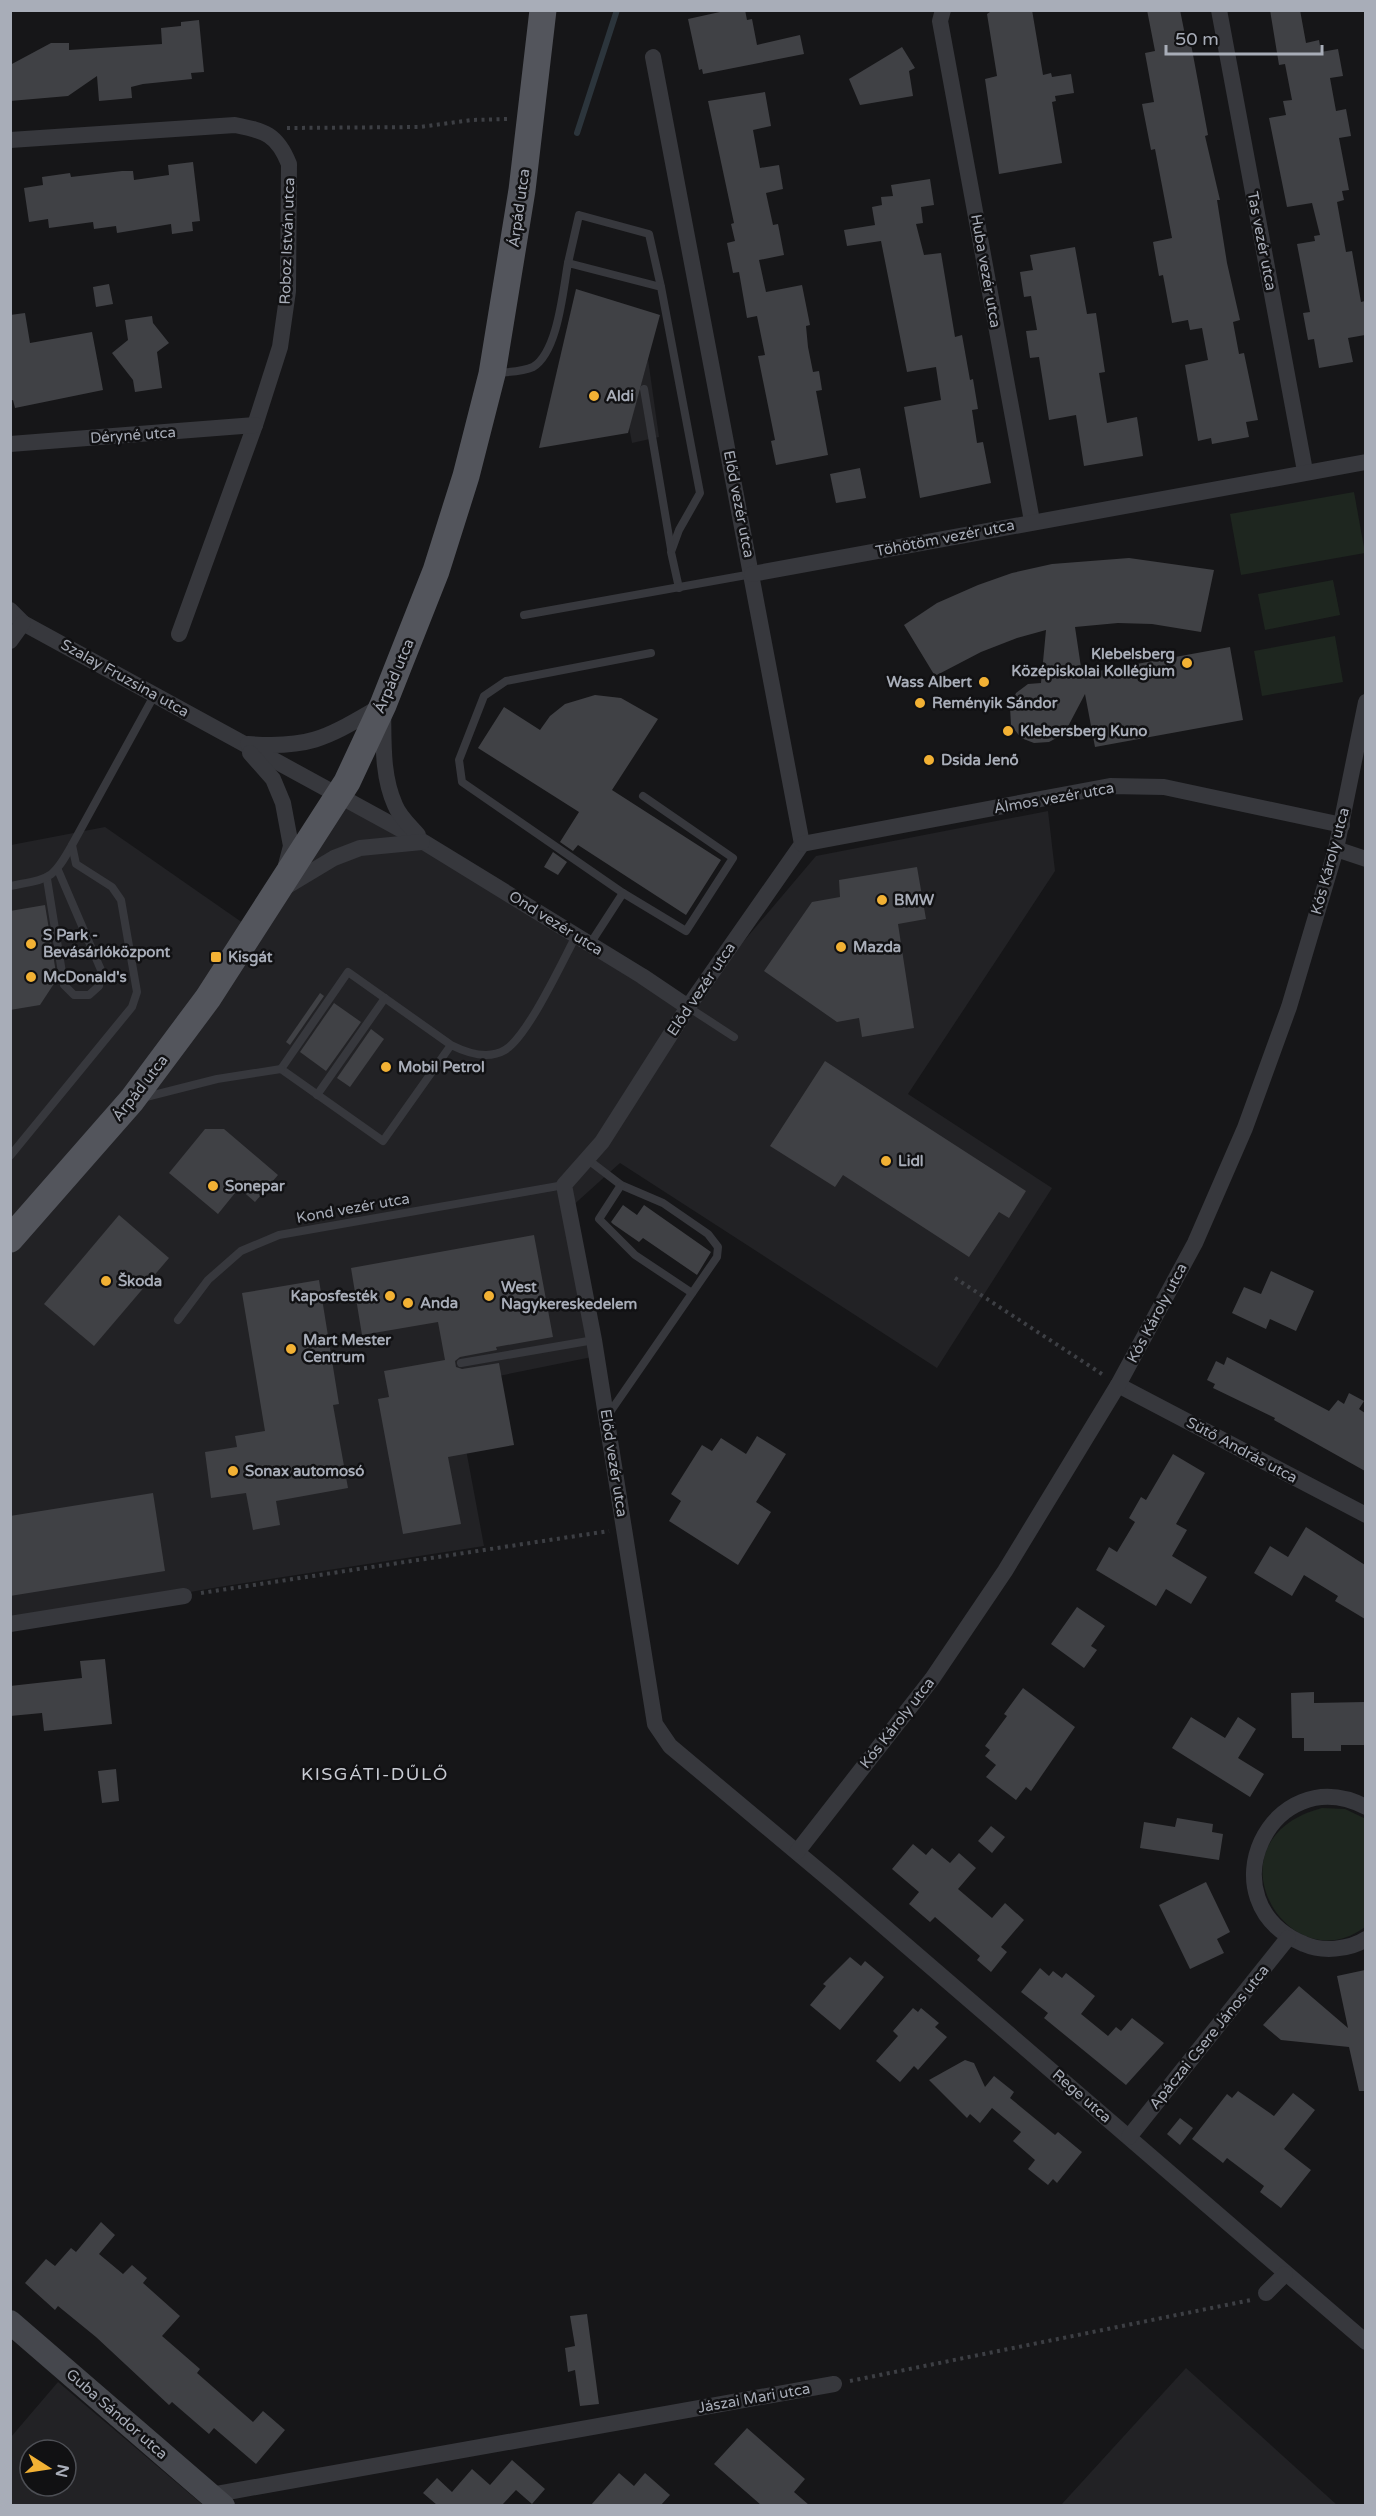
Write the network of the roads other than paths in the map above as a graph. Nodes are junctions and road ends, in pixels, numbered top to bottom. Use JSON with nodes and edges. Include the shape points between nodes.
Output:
{"nodes":[{"id":1,"x":543,"y":10,"type":"edge"},
{"id":2,"x":1219,"y":10,"type":"edge"},
{"id":3,"x":942,"y":16,"type":"edge"},
{"id":4,"x":653,"y":57,"type":"dead end"},
{"id":5,"x":10,"y":140,"type":"edge"},
{"id":6,"x":568,"y":263,"type":"junction"},
{"id":7,"x":661,"y":287,"type":"junction"},
{"id":8,"x":492,"y":374,"type":"junction"},
{"id":9,"x":644,"y":389,"type":"dead end"},
{"id":10,"x":255,"y":425,"type":"junction"},
{"id":11,"x":10,"y":444,"type":"edge"},
{"id":12,"x":1365,"y":462,"type":"edge"},
{"id":13,"x":1305,"y":471,"type":"junction"},
{"id":14,"x":1032,"y":521,"type":"junction"},
{"id":15,"x":671,"y":552,"type":"junction"},
{"id":16,"x":752,"y":574,"type":"junction"},
{"id":17,"x":679,"y":588,"type":"junction"},
{"id":18,"x":10,"y":610,"type":"edge"},
{"id":19,"x":524,"y":615,"type":"dead end"},
{"id":20,"x":23,"y":623,"type":"junction"},
{"id":21,"x":179,"y":634,"type":"dead end"},
{"id":22,"x":10,"y":641,"type":"edge"},
{"id":23,"x":651,"y":653,"type":"dead end"},
{"id":24,"x":156,"y":693,"type":"junction"},
{"id":25,"x":1365,"y":702,"type":"edge"},
{"id":26,"x":383,"y":705,"type":"junction"},
{"id":27,"x":242,"y":744,"type":"junction"},
{"id":28,"x":337,"y":796,"type":"junction"},
{"id":29,"x":643,"y":796,"type":"dead end"},
{"id":30,"x":1342,"y":825,"type":"junction"},
{"id":31,"x":422,"y":842,"type":"junction"},
{"id":32,"x":72,"y":844,"type":"junction"},
{"id":33,"x":802,"y":844,"type":"junction"},
{"id":34,"x":1336,"y":849,"type":"junction"},
{"id":35,"x":1365,"y":859,"type":"edge"},
{"id":36,"x":58,"y":870,"type":"junction"},
{"id":37,"x":47,"y":879,"type":"junction"},
{"id":38,"x":10,"y":886,"type":"edge"},
{"id":39,"x":280,"y":890,"type":"junction"},
{"id":40,"x":623,"y":893,"type":"junction"},
{"id":41,"x":583,"y":940,"type":"junction"},
{"id":42,"x":385,"y":998,"type":"junction"},
{"id":43,"x":688,"y":1007,"type":"junction"},
{"id":44,"x":734,"y":1037,"type":"dead end"},
{"id":45,"x":451,"y":1045,"type":"junction"},
{"id":46,"x":281,"y":1069,"type":"junction"},
{"id":47,"x":317,"y":1095,"type":"junction"},
{"id":48,"x":132,"y":1100,"type":"junction"},
{"id":49,"x":10,"y":1156,"type":"edge"},
{"id":50,"x":586,"y":1159,"type":"junction"},
{"id":51,"x":564,"y":1185,"type":"junction"},
{"id":52,"x":621,"y":1185,"type":"junction"},
{"id":53,"x":10,"y":1239,"type":"edge"},
{"id":54,"x":692,"y":1293,"type":"junction"},
{"id":55,"x":178,"y":1320,"type":"dead end"},
{"id":56,"x":594,"y":1340,"type":"junction"},
{"id":57,"x":461,"y":1363,"type":"dead end"},
{"id":58,"x":1118,"y":1385,"type":"junction"},
{"id":59,"x":607,"y":1417,"type":"junction"},
{"id":60,"x":1365,"y":1515,"type":"edge"},
{"id":61,"x":184,"y":1596,"type":"road end"},
{"id":62,"x":10,"y":1624,"type":"edge"},
{"id":63,"x":1365,"y":1807,"type":"edge"},
{"id":64,"x":797,"y":1852,"type":"junction"},
{"id":65,"x":1288,"y":1938,"type":"junction"},
{"id":66,"x":1365,"y":1939,"type":"edge"},
{"id":67,"x":1129,"y":2137,"type":"junction"},
{"id":68,"x":1286,"y":2274,"type":"junction"},
{"id":69,"x":1266,"y":2293,"type":"road end"},
{"id":70,"x":10,"y":2322,"type":"edge"},
{"id":71,"x":1365,"y":2342,"type":"edge"},
{"id":72,"x":834,"y":2384,"type":"road end"},
{"id":73,"x":217,"y":2500,"type":"edge"}],
"edges":[{"from":1,"to":8,"type":"main road","name":"Árpád utca","via":[[522,190]]},
{"from":2,"to":13,"type":"street","name":"Tas vezér utca"},
{"from":3,"to":14,"type":"street","name":"Huba vezér utca"},
{"from":4,"to":16,"type":"street","name":"Előd vezér utca"},
{"from":5,"to":10,"type":"street","name":"Roboz István utca","via":[[235,125],[262,130],[281,145],[289,164],[288,291],[280,346]]},
{"from":6,"to":7,"type":"lane"},
{"from":6,"to":7,"type":"lane","via":[[579,216],[649,234]]},
{"from":6,"to":8,"type":"lane","via":[[552,341],[545,356],[533,367]]},
{"from":7,"to":15,"type":"lane","via":[[700,493]]},
{"from":8,"to":26,"type":"main road","name":"Árpád utca","via":[[436,571]]},
{"from":9,"to":15,"type":"lane"},
{"from":10,"to":11,"type":"street","name":"Déryné utca"},
{"from":10,"to":21,"type":"street","name":"Roboz István utca"},
{"from":12,"to":13,"type":"street","name":"Töhötöm vezér utca"},
{"from":13,"to":14,"type":"street","name":"Töhötöm vezér utca"},
{"from":14,"to":16,"type":"street","name":"Töhötöm vezér utca"},
{"from":15,"to":17,"type":"lane"},
{"from":16,"to":17,"type":"lane","name":"Töhötöm vezér utca"},
{"from":16,"to":33,"type":"street","name":"Előd vezér utca"},
{"from":17,"to":19,"type":"lane","name":"Töhötöm vezér utca"},
{"from":18,"to":20,"type":"street","name":"Szalay Fruzsina utca"},
{"from":20,"to":22,"type":"street"},
{"from":20,"to":24,"type":"street","name":"Szalay Fruzsina utca"},
{"from":23,"to":40,"type":"lane","via":[[506,681],[484,696],[459,760],[462,782]]},
{"from":24,"to":27,"type":"street","name":"Szalay Fruzsina utca"},
{"from":24,"to":32,"type":"lane"},
{"from":25,"to":30,"type":"street","name":"Kós Károly utca"},
{"from":26,"to":27,"type":"street","name":"Szalay Fruzsina utca","via":[[314,742],[281,747]]},
{"from":26,"to":28,"type":"main road","name":"Árpád utca"},
{"from":26,"to":31,"type":"street","name":"Ond vezér utca","via":[[384,759],[395,807]]},
{"from":27,"to":28,"type":"street","name":"Szalay Fruzsina utca"},
{"from":27,"to":39,"type":"street","name":"Szalay Fruzsina utca","via":[[273,779],[283,803],[291,846]]},
{"from":28,"to":31,"type":"street","name":"Ond vezér utca"},
{"from":28,"to":39,"type":"main road","name":"Árpád utca"},
{"from":29,"to":40,"type":"lane","via":[[733,858],[686,931]]},
{"from":30,"to":33,"type":"street","name":"Álmos vezér utca","via":[[1164,787],[1110,786]]},
{"from":30,"to":34,"type":"street","name":"Kós Károly utca"},
{"from":31,"to":39,"type":"street","via":[[360,848],[334,858]]},
{"from":31,"to":41,"type":"street","name":"Ond vezér utca"},
{"from":32,"to":36,"type":"lane"},
{"from":32,"to":49,"type":"lane","via":[[76,864],[112,887],[121,900],[137,992],[132,1007]]},
{"from":33,"to":43,"type":"street","name":"Előd vezér utca"},
{"from":34,"to":35,"type":"street"},
{"from":34,"to":58,"type":"street","name":"Kós Károly utca","via":[[1289,1007],[1245,1128],[1195,1243]]},
{"from":36,"to":37,"type":"lane"},
{"from":36,"to":37,"type":"lane","via":[[101,970],[99,986],[88,995],[74,995],[64,985]]},
{"from":37,"to":38,"type":"lane"},
{"from":39,"to":48,"type":"main road","name":"Árpád utca","via":[[208,998]]},
{"from":40,"to":41,"type":"lane"},
{"from":41,"to":43,"type":"street","name":"Ond vezér utca"},
{"from":41,"to":45,"type":"lane","via":[[505,1050],[489,1055],[467,1053]]},
{"from":42,"to":45,"type":"lane"},
{"from":42,"to":46,"type":"lane","via":[[348,972]]},
{"from":42,"to":47,"type":"lane"},
{"from":43,"to":44,"type":"lane"},
{"from":43,"to":50,"type":"street","name":"Előd vezér utca","via":[[602,1142]]},
{"from":45,"to":47,"type":"lane","via":[[383,1141]]},
{"from":46,"to":47,"type":"lane"},
{"from":46,"to":48,"type":"lane","via":[[217,1079]]},
{"from":48,"to":53,"type":"main road","name":"Árpád utca"},
{"from":50,"to":51,"type":"street","name":"Előd vezér utca"},
{"from":50,"to":52,"type":"lane"},
{"from":51,"to":55,"type":"lane","name":"Kond vezér utca","via":[[279,1235],[241,1251],[208,1280]]},
{"from":51,"to":56,"type":"street","name":"Előd vezér utca"},
{"from":52,"to":54,"type":"lane","via":[[599,1219],[635,1255]]},
{"from":52,"to":54,"type":"lane","via":[[663,1203],[708,1234],[718,1247],[717,1257]]},
{"from":54,"to":59,"type":"lane"},
{"from":56,"to":57,"type":"lane"},
{"from":56,"to":59,"type":"street","name":"Előd vezér utca"},
{"from":58,"to":60,"type":"street","name":"Sütő András utca"},
{"from":58,"to":64,"type":"street","name":"Kós Károly utca","via":[[1005,1571],[932,1679]]},
{"from":59,"to":64,"type":"street","name":"Előd vezér utca","via":[[655,1724],[670,1746]]},
{"from":61,"to":62,"type":"street"},
{"from":63,"to":65,"type":"street","via":[[1351,1799],[1324,1796],[1297,1803],[1275,1819],[1259,1841],[1253,1868],[1256,1895],[1268,1919]]},
{"from":64,"to":67,"type":"street","name":"Rege utca"},
{"from":65,"to":66,"type":"street","via":[[1312,1948],[1338,1949]]},
{"from":65,"to":67,"type":"street","name":"Apáczai Csere János utca"},
{"from":67,"to":68,"type":"street","name":"Rege utca"},
{"from":68,"to":69,"type":"street"},
{"from":68,"to":71,"type":"street","name":"Rege utca"},
{"from":70,"to":73,"type":"main road","name":"Guba Sándor utca"},
{"from":72,"to":73,"type":"street","name":"Jászai Mari utca"}]}
